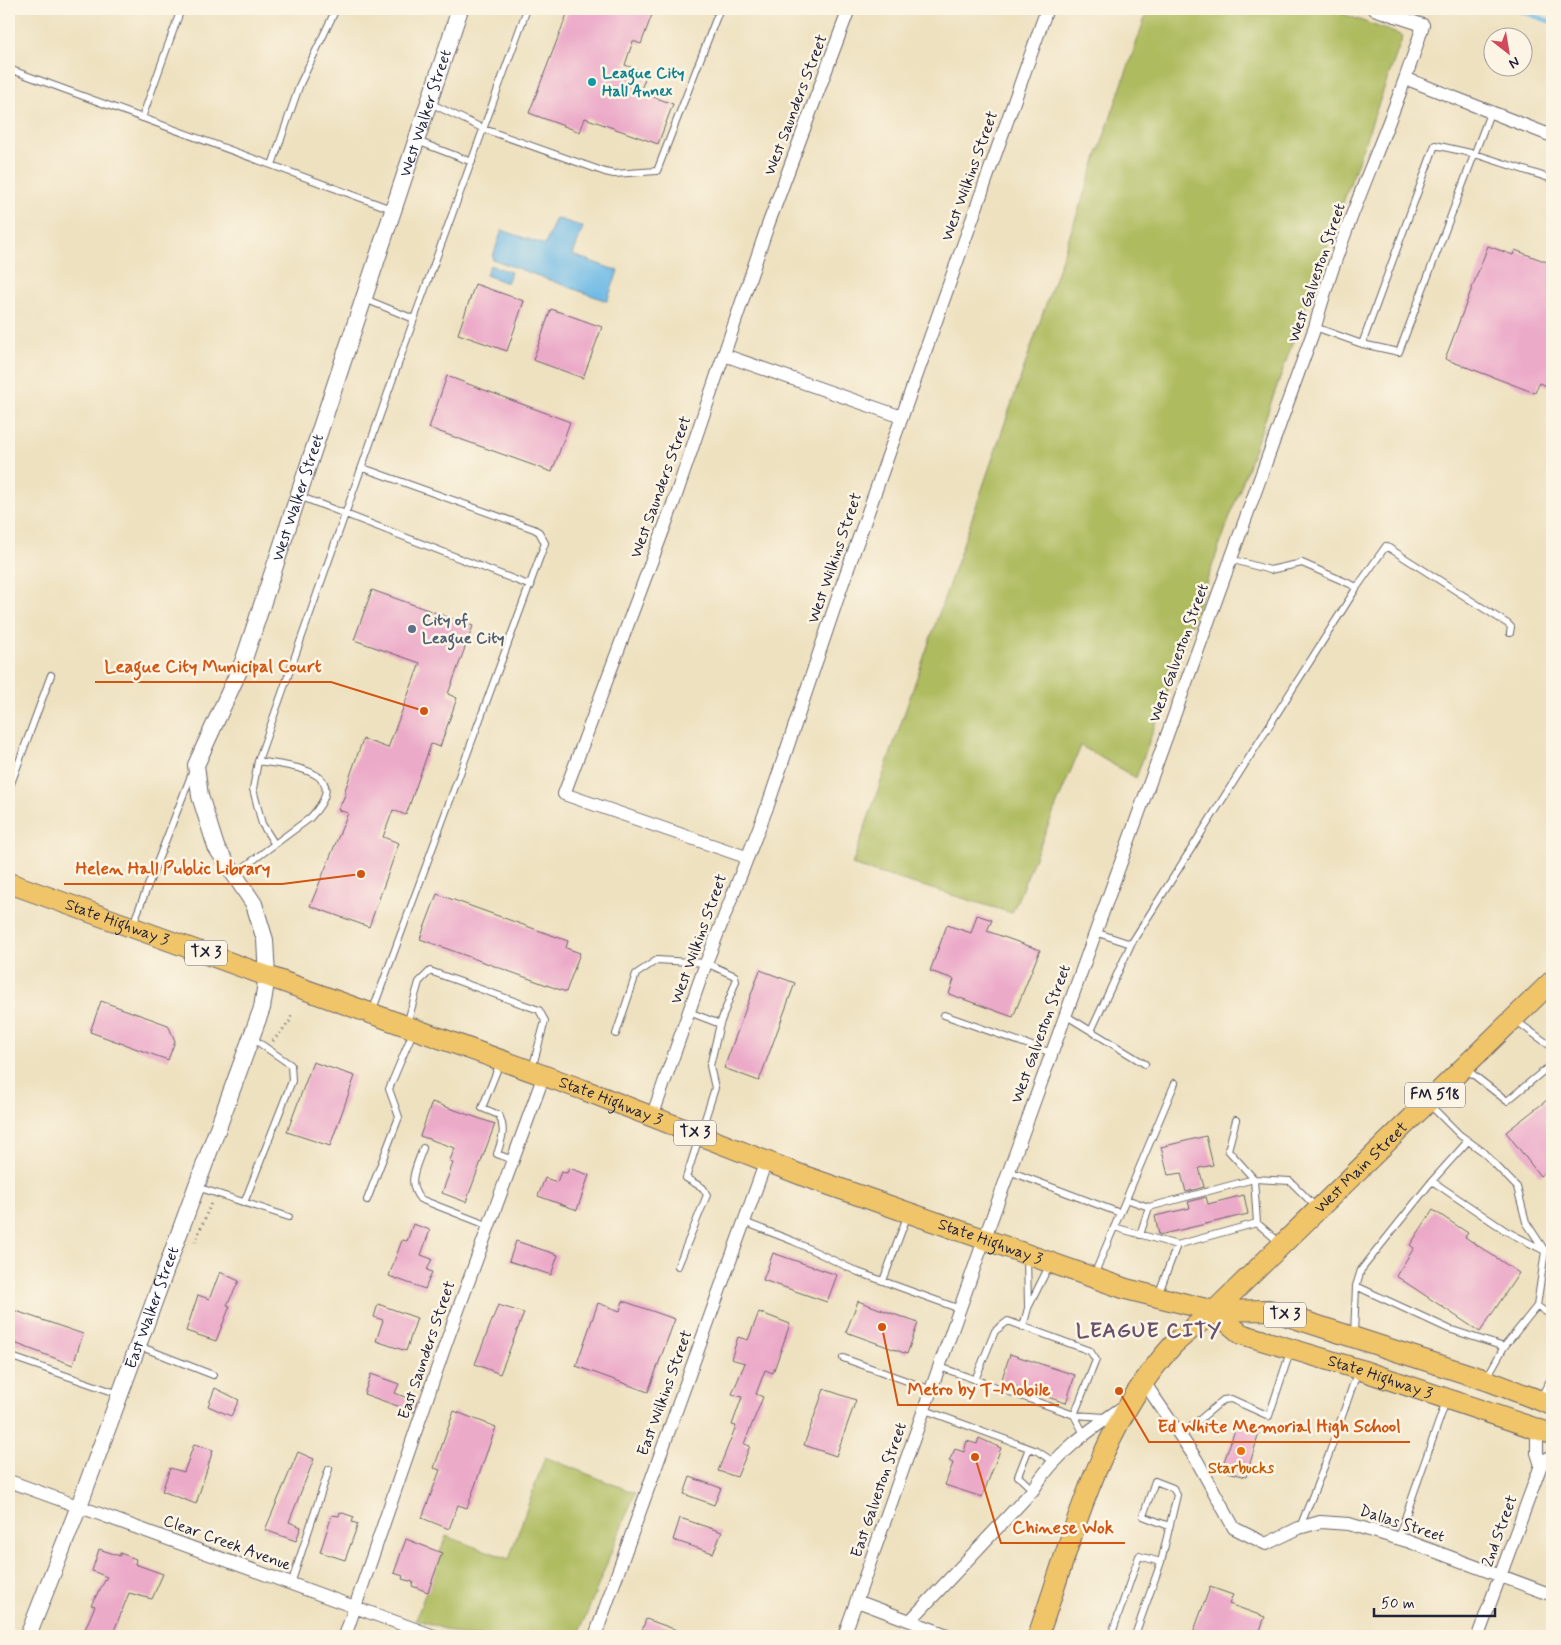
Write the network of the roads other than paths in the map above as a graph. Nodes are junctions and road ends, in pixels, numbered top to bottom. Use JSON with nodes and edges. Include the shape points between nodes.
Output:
{"nodes":[{"id":1,"x":12,"y":9,"type":"edge"},
{"id":2,"x":181,"y":9,"type":"edge"},
{"id":3,"x":336,"y":9,"type":"edge"},
{"id":4,"x":460,"y":9,"type":"edge"},
{"id":5,"x":528,"y":9,"type":"edge"},
{"id":6,"x":711,"y":9,"type":"edge"},
{"id":7,"x":849,"y":9,"type":"edge"},
{"id":8,"x":1046,"y":9,"type":"edge"},
{"id":9,"x":1374,"y":9,"type":"edge"},
{"id":10,"x":719,"y":10,"type":"edge"},
{"id":11,"x":9,"y":17,"type":"edge"},
{"id":12,"x":9,"y":69,"type":"edge"},
{"id":13,"x":1407,"y":79,"type":"junction"},
{"id":14,"x":430,"y":103,"type":"junction"},
{"id":15,"x":1490,"y":113,"type":"junction"},
{"id":16,"x":142,"y":118,"type":"junction"},
{"id":17,"x":484,"y":129,"type":"junction"},
{"id":18,"x":1552,"y":136,"type":"edge"},
{"id":19,"x":417,"y":141,"type":"junction"},
{"id":20,"x":1475,"y":154,"type":"junction"},
{"id":21,"x":472,"y":162,"type":"junction"},
{"id":22,"x":272,"y":165,"type":"junction"},
{"id":23,"x":1552,"y":179,"type":"edge"},
{"id":24,"x":395,"y":210,"type":"junction"},
{"id":25,"x":365,"y":299,"type":"junction"},
{"id":26,"x":414,"y":319,"type":"junction"},
{"id":27,"x":1315,"y":327,"type":"junction"},
{"id":28,"x":1362,"y":344,"type":"junction"},
{"id":29,"x":724,"y":355,"type":"junction"},
{"id":30,"x":902,"y":417,"type":"junction"},
{"id":31,"x":362,"y":468,"type":"junction"},
{"id":32,"x":298,"y":496,"type":"junction"},
{"id":33,"x":346,"y":515,"type":"junction"},
{"id":34,"x":1230,"y":559,"type":"junction"},
{"id":35,"x":531,"y":586,"type":"junction"},
{"id":36,"x":1357,"y":588,"type":"junction"},
{"id":37,"x":1510,"y":633,"type":"dead end"},
{"id":38,"x":51,"y":675,"type":"dead end"},
{"id":39,"x":258,"y":761,"type":"junction"},
{"id":40,"x":196,"y":765,"type":"junction"},
{"id":41,"x":9,"y":789,"type":"edge"},
{"id":42,"x":274,"y":843,"type":"junction"},
{"id":43,"x":746,"y":858,"type":"junction"},
{"id":44,"x":236,"y":873,"type":"junction"},
{"id":45,"x":9,"y":883,"type":"edge"},
{"id":46,"x":132,"y":927,"type":"junction"},
{"id":47,"x":1095,"y":932,"type":"junction"},
{"id":48,"x":1131,"y":944,"type":"junction"},
{"id":49,"x":706,"y":963,"type":"junction"},
{"id":50,"x":267,"y":976,"type":"junction"},
{"id":51,"x":1552,"y":981,"type":"edge"},
{"id":52,"x":689,"y":1012,"type":"junction"},
{"id":53,"x":371,"y":1013,"type":"junction"},
{"id":54,"x":944,"y":1015,"type":"dead end"},
{"id":55,"x":1065,"y":1015,"type":"junction"},
{"id":56,"x":1514,"y":1018,"type":"junction"},
{"id":57,"x":720,"y":1024,"type":"junction"},
{"id":58,"x":410,"y":1027,"type":"junction"},
{"id":59,"x":1091,"y":1031,"type":"junction"},
{"id":60,"x":616,"y":1034,"type":"dead end"},
{"id":61,"x":251,"y":1037,"type":"junction"},
{"id":62,"x":1552,"y":1048,"type":"edge"},
{"id":63,"x":1052,"y":1053,"type":"junction"},
{"id":64,"x":501,"y":1060,"type":"junction"},
{"id":65,"x":1145,"y":1064,"type":"dead end"},
{"id":66,"x":1552,"y":1064,"type":"edge"},
{"id":67,"x":1464,"y":1067,"type":"junction"},
{"id":68,"x":538,"y":1073,"type":"junction"},
{"id":69,"x":1175,"y":1083,"type":"dead end"},
{"id":70,"x":1428,"y":1103,"type":"junction"},
{"id":71,"x":652,"y":1116,"type":"junction"},
{"id":72,"x":1236,"y":1120,"type":"dead end"},
{"id":73,"x":699,"y":1135,"type":"junction"},
{"id":74,"x":1468,"y":1141,"type":"junction"},
{"id":75,"x":423,"y":1148,"type":"dead end"},
{"id":76,"x":513,"y":1160,"type":"junction"},
{"id":77,"x":766,"y":1161,"type":"junction"},
{"id":78,"x":1009,"y":1172,"type":"junction"},
{"id":79,"x":1254,"y":1179,"type":"junction"},
{"id":80,"x":1432,"y":1181,"type":"junction"},
{"id":81,"x":195,"y":1186,"type":"junction"},
{"id":82,"x":1126,"y":1199,"type":"junction"},
{"id":83,"x":367,"y":1200,"type":"dead end"},
{"id":84,"x":244,"y":1202,"type":"junction"},
{"id":85,"x":1149,"y":1207,"type":"junction"},
{"id":86,"x":1318,"y":1210,"type":"junction"},
{"id":87,"x":908,"y":1213,"type":"junction"},
{"id":88,"x":1120,"y":1213,"type":"junction"},
{"id":89,"x":289,"y":1217,"type":"dead end"},
{"id":90,"x":744,"y":1222,"type":"junction"},
{"id":91,"x":1256,"y":1223,"type":"junction"},
{"id":92,"x":489,"y":1226,"type":"junction"},
{"id":93,"x":1114,"y":1228,"type":"junction"},
{"id":94,"x":1140,"y":1235,"type":"junction"},
{"id":95,"x":984,"y":1240,"type":"junction"},
{"id":96,"x":1177,"y":1245,"type":"junction"},
{"id":97,"x":1282,"y":1245,"type":"junction"},
{"id":98,"x":1545,"y":1252,"type":"junction"},
{"id":99,"x":1027,"y":1254,"type":"junction"},
{"id":100,"x":1050,"y":1262,"type":"junction"},
{"id":101,"x":678,"y":1266,"type":"dead end"},
{"id":102,"x":1094,"y":1277,"type":"junction"},
{"id":103,"x":883,"y":1281,"type":"junction"},
{"id":104,"x":1356,"y":1286,"type":"junction"},
{"id":105,"x":1158,"y":1297,"type":"junction"},
{"id":106,"x":1536,"y":1306,"type":"junction"},
{"id":107,"x":1028,"y":1308,"type":"junction"},
{"id":108,"x":960,"y":1309,"type":"junction"},
{"id":109,"x":1214,"y":1311,"type":"junction"},
{"id":110,"x":1552,"y":1316,"type":"edge"},
{"id":111,"x":1023,"y":1327,"type":"junction"},
{"id":112,"x":1354,"y":1337,"type":"junction"},
{"id":113,"x":137,"y":1346,"type":"junction"},
{"id":114,"x":1504,"y":1346,"type":"junction"},
{"id":115,"x":1291,"y":1349,"type":"junction"},
{"id":116,"x":9,"y":1356,"type":"edge"},
{"id":117,"x":844,"y":1358,"type":"dead end"},
{"id":118,"x":940,"y":1367,"type":"junction"},
{"id":119,"x":1358,"y":1369,"type":"junction"},
{"id":120,"x":213,"y":1375,"type":"dead end"},
{"id":121,"x":975,"y":1380,"type":"junction"},
{"id":122,"x":1486,"y":1380,"type":"junction"},
{"id":123,"x":1144,"y":1382,"type":"junction"},
{"id":124,"x":1552,"y":1383,"type":"edge"},
{"id":125,"x":932,"y":1390,"type":"junction"},
{"id":126,"x":120,"y":1394,"type":"junction"},
{"id":127,"x":1447,"y":1398,"type":"junction"},
{"id":128,"x":1130,"y":1402,"type":"junction"},
{"id":129,"x":1547,"y":1403,"type":"edge"},
{"id":130,"x":925,"y":1410,"type":"junction"},
{"id":131,"x":1074,"y":1415,"type":"junction"},
{"id":132,"x":1108,"y":1417,"type":"junction"},
{"id":133,"x":1545,"y":1431,"type":"edge"},
{"id":134,"x":1084,"y":1434,"type":"junction"},
{"id":135,"x":1180,"y":1436,"type":"junction"},
{"id":136,"x":1029,"y":1448,"type":"junction"},
{"id":137,"x":1552,"y":1456,"type":"edge"},
{"id":138,"x":1541,"y":1465,"type":"junction"},
{"id":139,"x":1049,"y":1466,"type":"junction"},
{"id":140,"x":329,"y":1469,"type":"dead end"},
{"id":141,"x":9,"y":1481,"type":"edge"},
{"id":142,"x":1033,"y":1490,"type":"junction"},
{"id":143,"x":79,"y":1506,"type":"junction"},
{"id":144,"x":1169,"y":1526,"type":"junction"},
{"id":145,"x":1299,"y":1528,"type":"junction"},
{"id":146,"x":1398,"y":1538,"type":"junction"},
{"id":147,"x":1161,"y":1562,"type":"junction"},
{"id":148,"x":1500,"y":1576,"type":"junction"},
{"id":149,"x":291,"y":1584,"type":"junction"},
{"id":150,"x":1552,"y":1595,"type":"edge"},
{"id":151,"x":857,"y":1602,"type":"junction"},
{"id":152,"x":355,"y":1607,"type":"junction"},
{"id":153,"x":910,"y":1621,"type":"junction"},
{"id":154,"x":1135,"y":1635,"type":"edge"},
{"id":155,"x":28,"y":1636,"type":"edge"},
{"id":156,"x":345,"y":1636,"type":"edge"},
{"id":157,"x":434,"y":1636,"type":"edge"},
{"id":158,"x":595,"y":1636,"type":"edge"},
{"id":159,"x":844,"y":1636,"type":"edge"},
{"id":160,"x":950,"y":1636,"type":"edge"},
{"id":161,"x":1039,"y":1636,"type":"edge"},
{"id":162,"x":1111,"y":1636,"type":"edge"},
{"id":163,"x":1478,"y":1636,"type":"edge"}],
"edges":[{"from":1,"to":11,"type":"lane"},
{"from":2,"to":16,"type":"lane"},
{"from":3,"to":22,"type":"lane","via":[[300,84]]},
{"from":4,"to":14,"type":"street","name":"West Walker Street"},
{"from":5,"to":17,"type":"lane"},
{"from":6,"to":10,"type":"lane"},
{"from":7,"to":29,"type":"street","name":"West Saunders Street","via":[[768,225]]},
{"from":8,"to":30,"type":"street","name":"West Wilkins Street"},
{"from":9,"to":13,"type":"street","name":"West Galveston Street","via":[[1424,25]]},
{"from":10,"to":17,"type":"lane","via":[[657,171],[605,172]]},
{"from":12,"to":16,"type":"lane"},
{"from":13,"to":15,"type":"street"},
{"from":13,"to":27,"type":"street","name":"West Galveston Street","via":[[1327,283]]},
{"from":14,"to":17,"type":"lane"},
{"from":14,"to":19,"type":"street","name":"West Walker Street"},
{"from":15,"to":18,"type":"street"},
{"from":15,"to":20,"type":"lane"},
{"from":16,"to":22,"type":"lane"},
{"from":17,"to":21,"type":"lane"},
{"from":19,"to":21,"type":"lane"},
{"from":19,"to":24,"type":"street","name":"West Walker Street"},
{"from":20,"to":23,"type":"lane"},
{"from":20,"to":28,"type":"lane","via":[[1399,352]]},
{"from":20,"to":28,"type":"lane","via":[[1435,145]]},
{"from":21,"to":26,"type":"lane"},
{"from":22,"to":24,"type":"lane"},
{"from":24,"to":25,"type":"street","name":"West Walker Street"},
{"from":25,"to":26,"type":"lane"},
{"from":25,"to":32,"type":"street","name":"West Walker Street"},
{"from":26,"to":31,"type":"lane"},
{"from":27,"to":28,"type":"lane"},
{"from":27,"to":34,"type":"street","name":"West Galveston Street"},
{"from":29,"to":30,"type":"street"},
{"from":29,"to":43,"type":"street","name":"West Saunders Street","via":[[674,504],[564,794]]},
{"from":30,"to":43,"type":"street","name":"West Wilkins Street","via":[[768,804]]},
{"from":31,"to":33,"type":"lane"},
{"from":31,"to":35,"type":"lane","via":[[540,532],[545,548]]},
{"from":32,"to":33,"type":"lane"},
{"from":32,"to":40,"type":"street","name":"West Walker Street","via":[[243,662]]},
{"from":33,"to":35,"type":"lane"},
{"from":33,"to":39,"type":"lane"},
{"from":34,"to":36,"type":"lane","via":[[1270,570],[1302,563]]},
{"from":34,"to":47,"type":"street","name":"West Galveston Street"},
{"from":35,"to":53,"type":"lane"},
{"from":36,"to":37,"type":"lane","via":[[1386,546],[1508,624]]},
{"from":36,"to":48,"type":"lane"},
{"from":38,"to":41,"type":"lane"},
{"from":39,"to":42,"type":"lane","via":[[252,789],[262,824]]},
{"from":39,"to":42,"type":"lane","via":[[309,770],[325,783],[320,808]]},
{"from":40,"to":44,"type":"street","via":[[208,827],[216,847]]},
{"from":40,"to":46,"type":"lane"},
{"from":42,"to":44,"type":"lane"},
{"from":43,"to":49,"type":"street","name":"West Wilkins Street"},
{"from":44,"to":50,"type":"street","via":[[254,904],[265,940]]},
{"from":45,"to":46,"type":"main road","name":"State Highway 3","number":"TX 3"},
{"from":46,"to":50,"type":"main road","name":"State Highway 3","number":"TX 3"},
{"from":47,"to":48,"type":"lane"},
{"from":47,"to":55,"type":"street","name":"West Galveston Street"},
{"from":48,"to":59,"type":"lane"},
{"from":49,"to":52,"type":"street","name":"West Wilkins Street"},
{"from":49,"to":57,"type":"lane","via":[[735,976]]},
{"from":49,"to":60,"type":"lane","via":[[657,960],[636,974]]},
{"from":50,"to":53,"type":"main road","name":"State Highway 3","number":"TX 3"},
{"from":50,"to":61,"type":"street","name":"East Walker Street","via":[[262,1008]]},
{"from":51,"to":56,"type":"main road","name":"West Main Street","number":"FM 518"},
{"from":52,"to":57,"type":"lane"},
{"from":52,"to":71,"type":"street","name":"West Wilkins Street"},
{"from":53,"to":58,"type":"main road","name":"State Highway 3","number":"TX 3"},
{"from":54,"to":63,"type":"lane"},
{"from":55,"to":59,"type":"lane"},
{"from":55,"to":63,"type":"street","name":"West Galveston Street"},
{"from":56,"to":62,"type":"lane"},
{"from":56,"to":67,"type":"main road","name":"West Main Street","number":"FM 518"},
{"from":57,"to":73,"type":"lane","via":[[710,1066],[715,1088]]},
{"from":58,"to":64,"type":"main road","name":"State Highway 3","number":"TX 3"},
{"from":58,"to":68,"type":"lane","via":[[419,982],[430,971],[439,974],[539,1010],[545,1021]]},
{"from":58,"to":83,"type":"lane","via":[[389,1089],[399,1117]]},
{"from":59,"to":65,"type":"lane"},
{"from":61,"to":81,"type":"street","name":"East Walker Street"},
{"from":61,"to":84,"type":"lane","via":[[291,1065],[292,1081]]},
{"from":63,"to":78,"type":"street","name":"West Galveston Street"},
{"from":64,"to":68,"type":"main road","name":"State Highway 3","number":"TX 3"},
{"from":64,"to":76,"type":"lane","via":[[482,1108],[498,1114],[504,1133],[497,1154]]},
{"from":66,"to":67,"type":"lane","via":[[1507,1101]]},
{"from":67,"to":70,"type":"main road","name":"West Main Street","number":"FM 518"},
{"from":68,"to":71,"type":"main road","name":"State Highway 3","number":"TX 3"},
{"from":68,"to":76,"type":"street","name":"East Saunders Street"},
{"from":69,"to":82,"type":"lane"},
{"from":70,"to":74,"type":"lane"},
{"from":70,"to":86,"type":"main road","name":"West Main Street","number":"FM 518"},
{"from":71,"to":73,"type":"main road","name":"State Highway 3","number":"TX 3"},
{"from":72,"to":79,"type":"lane","via":[[1228,1150]]},
{"from":73,"to":77,"type":"main road","name":"State Highway 3","number":"TX 3"},
{"from":73,"to":101,"type":"lane","via":[[686,1178],[703,1188],[707,1195]]},
{"from":74,"to":80,"type":"lane"},
{"from":74,"to":98,"type":"lane","via":[[1517,1187],[1526,1222]]},
{"from":75,"to":92,"type":"lane","via":[[411,1182],[414,1191],[420,1198]]},
{"from":76,"to":92,"type":"street","name":"East Saunders Street"},
{"from":77,"to":87,"type":"main road","name":"State Highway 3","number":"TX 3"},
{"from":77,"to":90,"type":"street","name":"East Wilkins Street"},
{"from":78,"to":88,"type":"lane"},
{"from":78,"to":95,"type":"street","name":"West Galveston Street"},
{"from":79,"to":85,"type":"lane"},
{"from":79,"to":86,"type":"lane","via":[[1290,1181]]},
{"from":79,"to":91,"type":"lane"},
{"from":80,"to":98,"type":"lane","via":[[1506,1231]]},
{"from":80,"to":104,"type":"lane","via":[[1361,1270]]},
{"from":81,"to":84,"type":"lane"},
{"from":81,"to":113,"type":"street","name":"East Walker Street"},
{"from":82,"to":85,"type":"lane"},
{"from":82,"to":88,"type":"lane"},
{"from":84,"to":89,"type":"lane"},
{"from":85,"to":94,"type":"lane"},
{"from":86,"to":97,"type":"main road","name":"West Main Street","number":"FM 518"},
{"from":87,"to":95,"type":"main road","name":"State Highway 3","number":"TX 3"},
{"from":87,"to":103,"type":"lane"},
{"from":88,"to":93,"type":"lane"},
{"from":90,"to":103,"type":"lane"},
{"from":90,"to":158,"type":"street","name":"East Wilkins Street"},
{"from":91,"to":96,"type":"lane"},
{"from":91,"to":97,"type":"lane"},
{"from":92,"to":152,"type":"street","name":"East Saunders Street"},
{"from":93,"to":94,"type":"lane"},
{"from":93,"to":102,"type":"lane"},
{"from":94,"to":96,"type":"lane"},
{"from":95,"to":99,"type":"main road","name":"State Highway 3","number":"TX 3"},
{"from":95,"to":108,"type":"street","name":"East Galveston Street"},
{"from":96,"to":105,"type":"lane"},
{"from":97,"to":109,"type":"main road","name":"West Main Street","number":"FM 518"},
{"from":98,"to":106,"type":"lane"},
{"from":99,"to":100,"type":"main road","name":"State Highway 3","number":"TX 3"},
{"from":99,"to":107,"type":"lane"},
{"from":100,"to":102,"type":"main road","name":"State Highway 3","number":"TX 3"},
{"from":100,"to":107,"type":"lane"},
{"from":102,"to":105,"type":"main road","name":"State Highway 3","number":"TX 3"},
{"from":103,"to":108,"type":"lane"},
{"from":104,"to":112,"type":"lane"},
{"from":104,"to":114,"type":"lane","via":[[1449,1329]]},
{"from":105,"to":109,"type":"main road","name":"State Highway 3","number":"TX 3"},
{"from":106,"to":110,"type":"lane"},
{"from":106,"to":114,"type":"lane"},
{"from":107,"to":111,"type":"lane"},
{"from":108,"to":118,"type":"street","name":"East Galveston Street"},
{"from":109,"to":112,"type":"main road","name":"State Highway 3","number":"TX 3","via":[[1269,1310]]},
{"from":109,"to":115,"type":"main road","name":"State Highway 3","number":"TX 3","via":[[1241,1334]]},
{"from":109,"to":123,"type":"main road","number":"FM 518","via":[[1174,1344]]},
{"from":111,"to":121,"type":"lane","via":[[1008,1322],[995,1331]]},
{"from":111,"to":131,"type":"lane","via":[[1090,1351],[1096,1360]]},
{"from":112,"to":122,"type":"main road","name":"State Highway 3","number":"TX 3"},
{"from":113,"to":120,"type":"lane"},
{"from":113,"to":126,"type":"street","name":"East Walker Street"},
{"from":114,"to":122,"type":"lane"},
{"from":115,"to":119,"type":"main road","name":"State Highway 3","number":"TX 3"},
{"from":115,"to":135,"type":"lane","via":[[1269,1416],[1231,1399],[1223,1400]]},
{"from":116,"to":126,"type":"lane"},
{"from":117,"to":125,"type":"lane"},
{"from":118,"to":121,"type":"lane"},
{"from":118,"to":125,"type":"street","name":"East Galveston Street"},
{"from":119,"to":127,"type":"main road","name":"State Highway 3","number":"TX 3"},
{"from":119,"to":145,"type":"lane"},
{"from":121,"to":131,"type":"lane"},
{"from":122,"to":129,"type":"main road","name":"State Highway 3","number":"TX 3"},
{"from":123,"to":128,"type":"main road","number":"FM 518"},
{"from":123,"to":135,"type":"street","name":"Dallas Street"},
{"from":124,"to":129,"type":"street"},
{"from":125,"to":130,"type":"street","name":"East Galveston Street"},
{"from":126,"to":143,"type":"street","name":"East Walker Street"},
{"from":127,"to":133,"type":"main road","name":"State Highway 3","number":"TX 3"},
{"from":127,"to":146,"type":"lane"},
{"from":128,"to":132,"type":"street"},
{"from":128,"to":161,"type":"main road","number":"FM 518","via":[[1096,1468]]},
{"from":130,"to":136,"type":"lane"},
{"from":130,"to":151,"type":"street","name":"East Galveston Street"},
{"from":131,"to":132,"type":"lane"},
{"from":131,"to":134,"type":"lane"},
{"from":132,"to":134,"type":"street"},
{"from":133,"to":138,"type":"street","via":[[1536,1453]]},
{"from":134,"to":139,"type":"street"},
{"from":135,"to":145,"type":"street","name":"Dallas Street","via":[[1234,1528],[1266,1544]]},
{"from":136,"to":139,"type":"lane"},
{"from":136,"to":142,"type":"lane","via":[[1018,1476]]},
{"from":137,"to":138,"type":"street"},
{"from":138,"to":148,"type":"street","name":"2nd Street"},
{"from":139,"to":142,"type":"street"},
{"from":140,"to":149,"type":"lane"},
{"from":141,"to":143,"type":"street","name":"Clear Creek Avenue"},
{"from":142,"to":153,"type":"street"},
{"from":143,"to":149,"type":"street","name":"Clear Creek Avenue"},
{"from":143,"to":155,"type":"street","name":"East Walker Street"},
{"from":144,"to":144,"type":"lane","via":[[1177,1495],[1173,1488],[1155,1481],[1143,1516]]},
{"from":144,"to":147,"type":"lane"},
{"from":145,"to":146,"type":"street","name":"Dallas Street","via":[[1320,1522],[1349,1524]]},
{"from":146,"to":148,"type":"street","name":"Dallas Street"},
{"from":147,"to":154,"type":"lane"},
{"from":147,"to":162,"type":"lane","via":[[1138,1556]]},
{"from":148,"to":150,"type":"street","name":"Dallas Street"},
{"from":148,"to":163,"type":"street","name":"2nd Street"},
{"from":149,"to":152,"type":"street","name":"Clear Creek Avenue"},
{"from":151,"to":153,"type":"street"},
{"from":151,"to":159,"type":"street","name":"East Galveston Street"},
{"from":152,"to":156,"type":"street","name":"East Saunders Street"},
{"from":152,"to":157,"type":"street","name":"Clear Creek Avenue"},
{"from":153,"to":160,"type":"street"}]}
